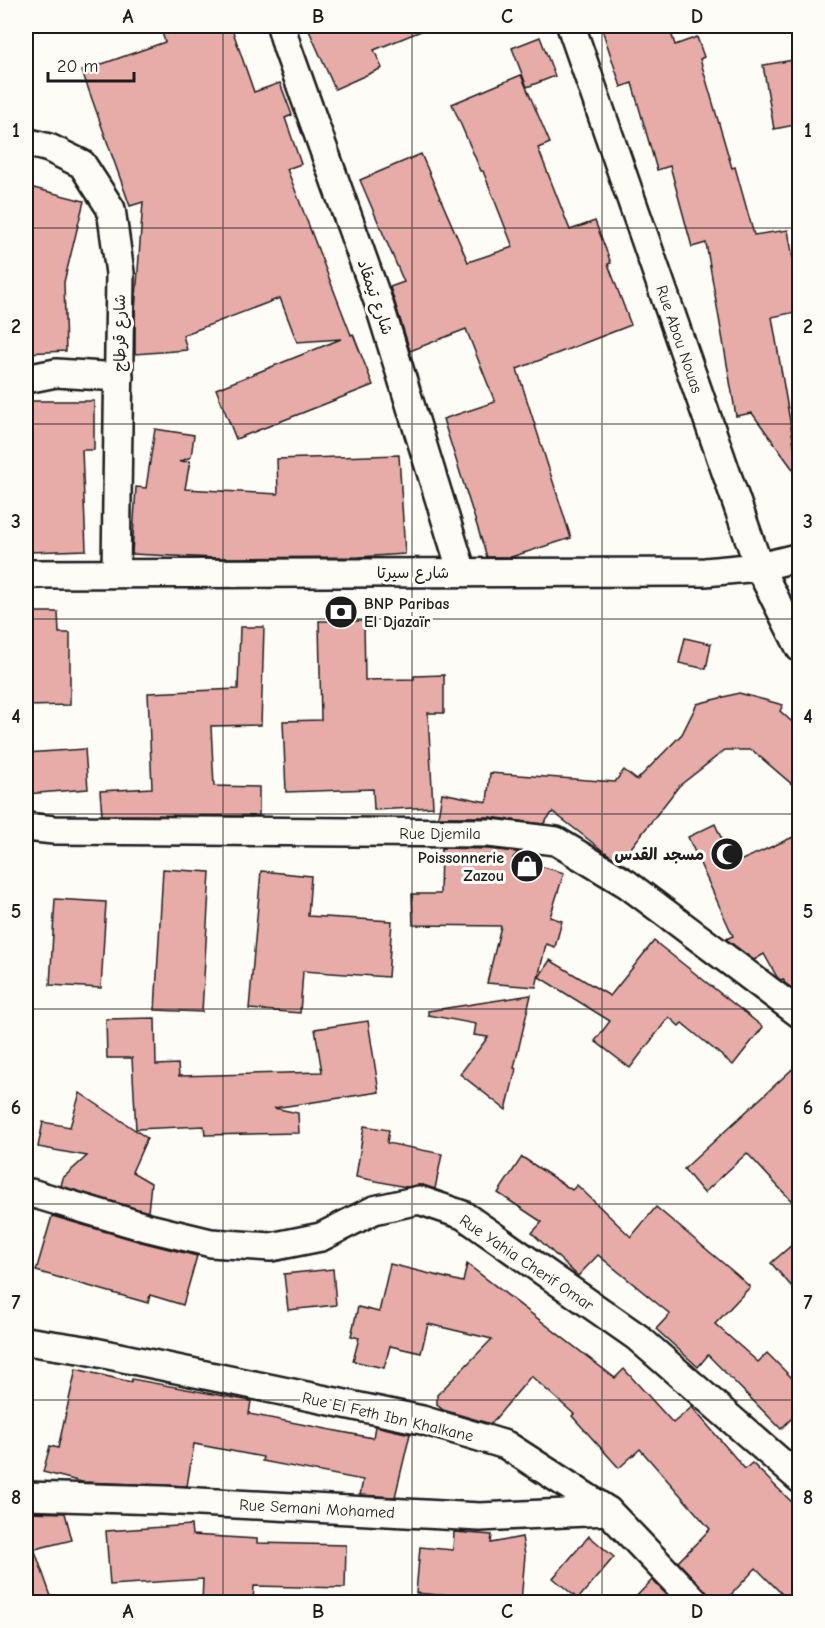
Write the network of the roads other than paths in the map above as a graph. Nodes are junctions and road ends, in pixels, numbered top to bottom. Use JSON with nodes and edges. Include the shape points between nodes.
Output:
{"nodes":[{"id":1,"x":282,"y":26,"type":"edge"},
{"id":2,"x":571,"y":26,"type":"edge"},
{"id":3,"x":26,"y":142,"type":"edge"},
{"id":4,"x":119,"y":377,"type":"junction"},
{"id":5,"x":26,"y":379,"type":"edge"},
{"id":6,"x":800,"y":557,"type":"edge"},
{"id":7,"x":759,"y":567,"type":"junction"},
{"id":8,"x":462,"y":572,"type":"junction"},
{"id":9,"x":116,"y":573,"type":"junction"},
{"id":10,"x":26,"y":574,"type":"edge"},
{"id":11,"x":800,"y":648,"type":"edge"},
{"id":12,"x":26,"y":827,"type":"edge"},
{"id":13,"x":800,"y":1014,"type":"edge"},
{"id":14,"x":31,"y":1192,"type":"dead end"},
{"id":15,"x":26,"y":1341,"type":"edge"},
{"id":16,"x":800,"y":1479,"type":"edge"},
{"id":17,"x":26,"y":1496,"type":"edge"},
{"id":18,"x":608,"y":1511,"type":"junction"},
{"id":19,"x":695,"y":1602,"type":"edge"}],
"edges":[{"from":1,"to":8,"type":"street","name":"شارع تيمقاد","via":[[379,304]]},
{"from":2,"to":7,"type":"street","name":"Rue Abou Nouas"},
{"from":3,"to":4,"type":"street","name":"شارع قرطاج","via":[[82,164],[111,209],[120,273]]},
{"from":4,"to":5,"type":"street","via":[[56,372]]},
{"from":4,"to":9,"type":"street","name":"شارع قرطاج"},
{"from":6,"to":7,"type":"street","name":"شارع سيرتا"},
{"from":7,"to":8,"type":"street","name":"شارع سيرتا","via":[[705,572]]},
{"from":7,"to":11,"type":"street","name":"Rue Abou Nouas"},
{"from":8,"to":9,"type":"street","name":"شارع سيرتا"},
{"from":9,"to":10,"type":"street","name":"شارع سيرتا"},
{"from":12,"to":13,"type":"street","name":"Rue Djemila","via":[[489,833],[556,841],[627,884]]},
{"from":14,"to":16,"type":"street","name":"Rue Yahia Cherif Omar","via":[[211,1243],[271,1247],[321,1237],[374,1210],[419,1200],[463,1215],[637,1337]]},
{"from":15,"to":18,"type":"street","name":"Rue El Feth Ibn Khalkane","via":[[432,1423],[506,1445]]},
{"from":17,"to":18,"type":"street","name":"Rue Semani Mohamed","via":[[480,1517]]},
{"from":18,"to":19,"type":"street","name":"Rue El Feth Ibn Khalkane"}]}
